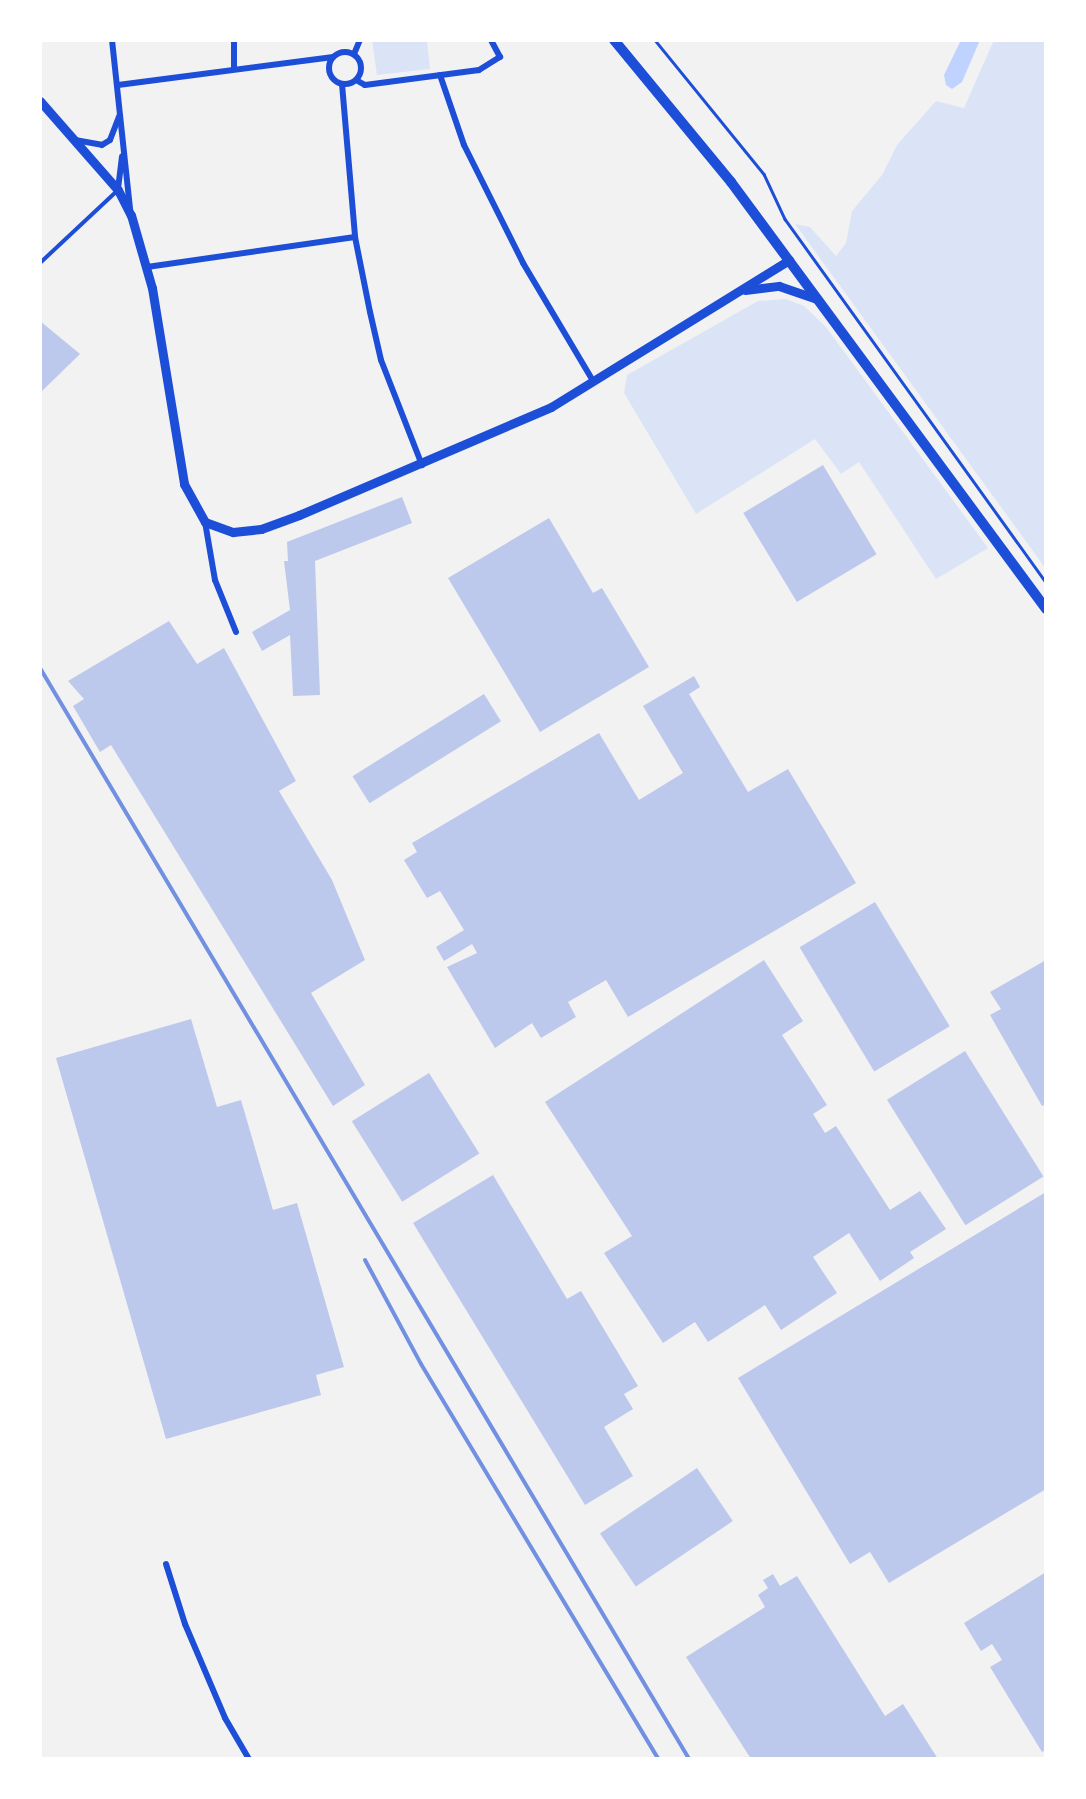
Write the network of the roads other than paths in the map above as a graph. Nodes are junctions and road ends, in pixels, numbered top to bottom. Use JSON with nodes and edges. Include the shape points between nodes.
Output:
{"nodes":[{"id":1,"x":112,"y":40,"type":"edge"},
{"id":2,"x":234,"y":40,"type":"edge"},
{"id":3,"x":360,"y":40,"type":"edge"},
{"id":4,"x":491,"y":40,"type":"edge"},
{"id":5,"x":614,"y":40,"type":"edge"},
{"id":6,"x":354,"y":54,"type":"junction"},
{"id":7,"x":334,"y":56,"type":"junction"},
{"id":8,"x":234,"y":68,"type":"junction"},
{"id":9,"x":440,"y":75,"type":"junction"},
{"id":10,"x":356,"y":80,"type":"junction"},
{"id":11,"x":342,"y":84,"type":"junction"},
{"id":12,"x":118,"y":86,"type":"junction"},
{"id":13,"x":40,"y":101,"type":"edge"},
{"id":14,"x":121,"y":110,"type":"junction"},
{"id":15,"x":74,"y":140,"type":"junction"},
{"id":16,"x":118,"y":190,"type":"junction"},
{"id":17,"x":131,"y":215,"type":"junction"},
{"id":18,"x":355,"y":237,"type":"junction"},
{"id":19,"x":789,"y":260,"type":"junction"},
{"id":20,"x":40,"y":263,"type":"edge"},
{"id":21,"x":147,"y":267,"type":"junction"},
{"id":22,"x":742,"y":291,"type":"junction"},
{"id":23,"x":819,"y":300,"type":"junction"},
{"id":24,"x":594,"y":383,"type":"junction"},
{"id":25,"x":422,"y":465,"type":"junction"},
{"id":26,"x":205,"y":522,"type":"junction"},
{"id":27,"x":1046,"y":608,"type":"edge"},
{"id":28,"x":236,"y":632,"type":"dead end"},
{"id":29,"x":166,"y":1564,"type":"dead end"},
{"id":30,"x":249,"y":1759,"type":"edge"}],
"edges":[{"from":1,"to":12,"type":"street"},
{"from":2,"to":8,"type":"street"},
{"from":3,"to":6,"type":"street"},
{"from":4,"to":9,"type":"street","via":[[500,57],[495,64]]},
{"from":5,"to":19,"type":"main road"},
{"from":6,"to":7,"type":"street"},
{"from":6,"to":10,"type":"street","via":[[360,62]]},
{"from":7,"to":8,"type":"street"},
{"from":7,"to":11,"type":"street","via":[[330,73]]},
{"from":8,"to":12,"type":"street"},
{"from":9,"to":10,"type":"street","via":[[365,85]]},
{"from":9,"to":24,"type":"street","via":[[464,144],[523,263]]},
{"from":10,"to":11,"type":"street"},
{"from":11,"to":18,"type":"street"},
{"from":12,"to":14,"type":"street"},
{"from":13,"to":15,"type":"street"},
{"from":14,"to":15,"type":"street","via":[[110,140]]},
{"from":14,"to":16,"type":"street"},
{"from":14,"to":17,"type":"street"},
{"from":15,"to":16,"type":"street"},
{"from":16,"to":17,"type":"street"},
{"from":16,"to":20,"type":"lane"},
{"from":17,"to":21,"type":"street"},
{"from":18,"to":21,"type":"street"},
{"from":18,"to":25,"type":"street","via":[[381,360]]},
{"from":19,"to":22,"type":"street"},
{"from":19,"to":23,"type":"main road"},
{"from":21,"to":26,"type":"street","via":[[179,464]]},
{"from":22,"to":23,"type":"street","via":[[779,286]]},
{"from":22,"to":24,"type":"street"},
{"from":23,"to":27,"type":"main road"},
{"from":24,"to":25,"type":"street"},
{"from":25,"to":26,"type":"street","via":[[274,525],[233,532]]},
{"from":26,"to":28,"type":"street","via":[[215,580]]},
{"from":29,"to":30,"type":"street","via":[[225,1718]]}]}
